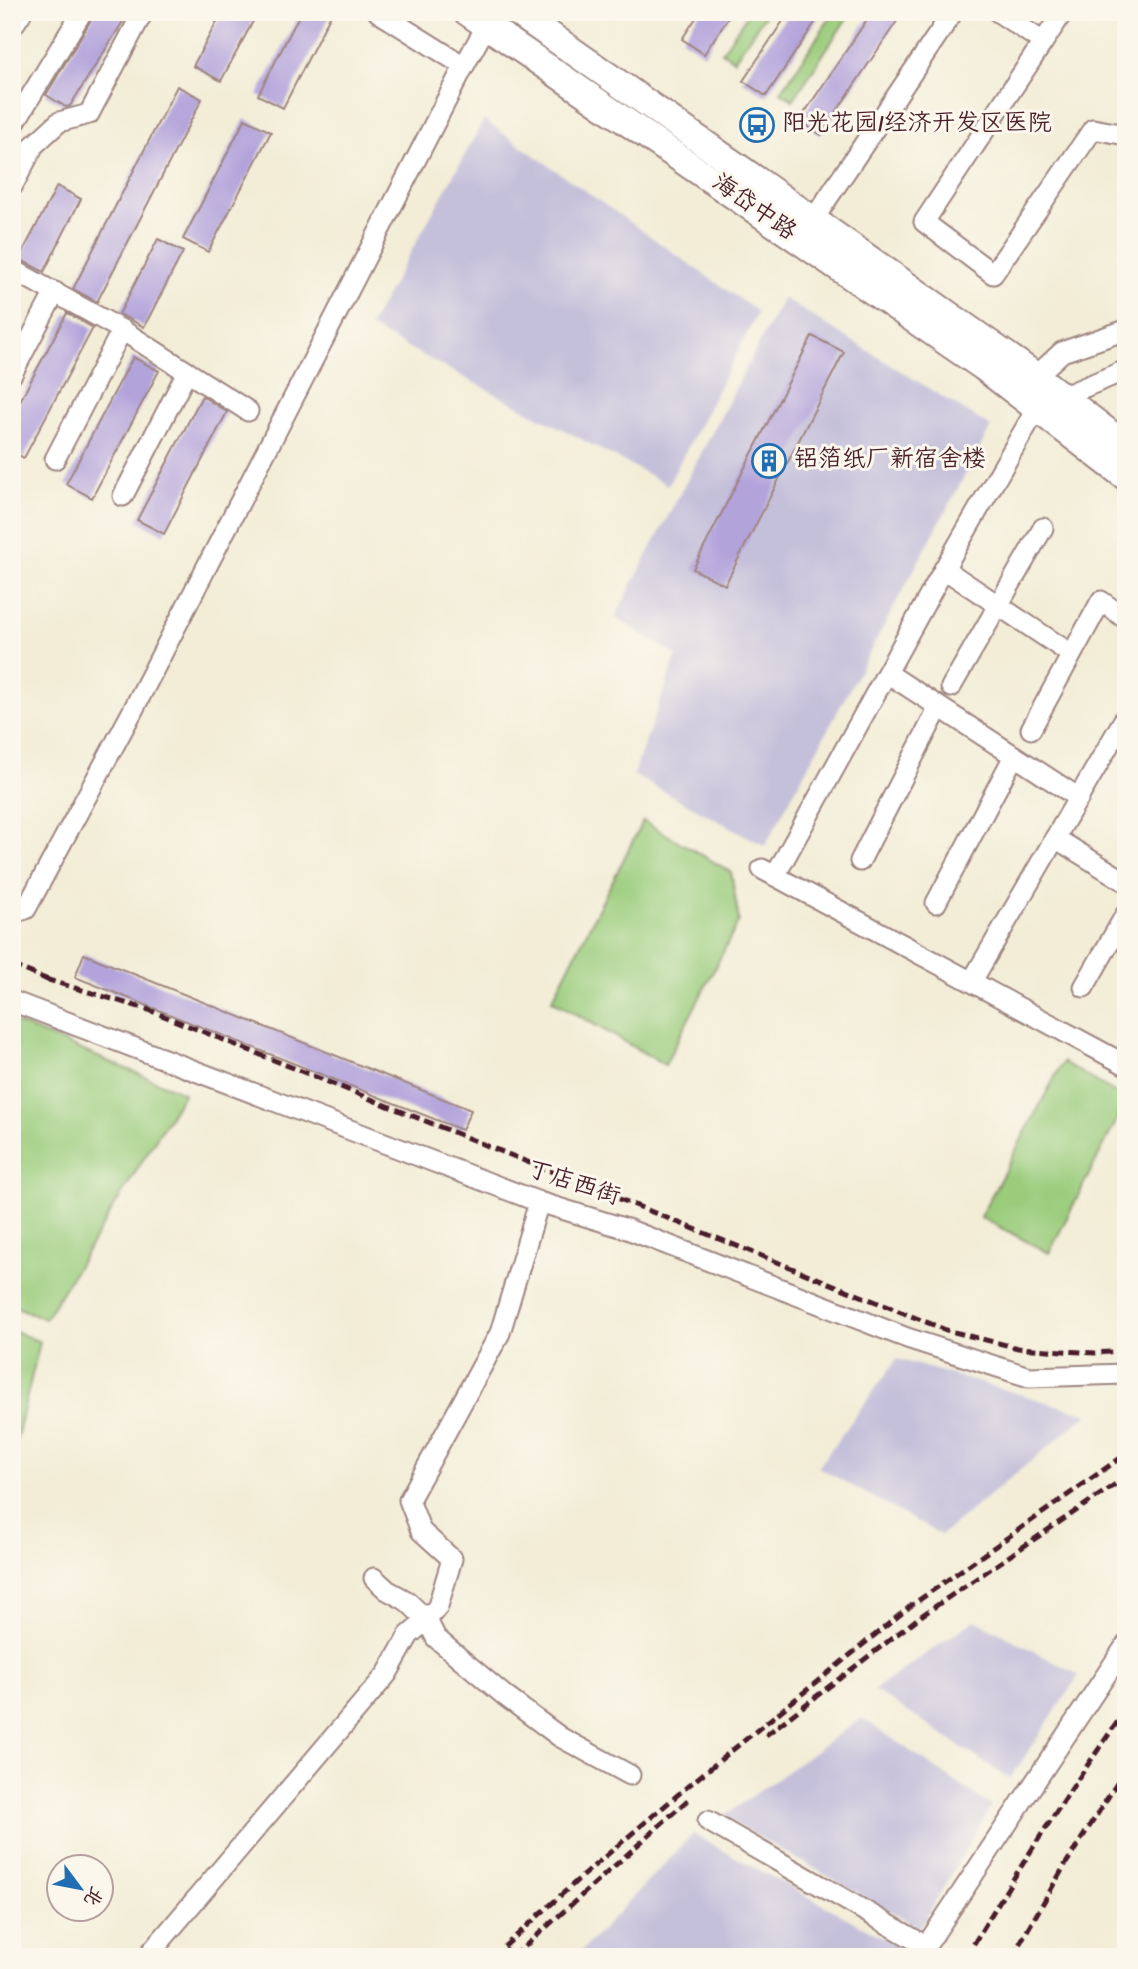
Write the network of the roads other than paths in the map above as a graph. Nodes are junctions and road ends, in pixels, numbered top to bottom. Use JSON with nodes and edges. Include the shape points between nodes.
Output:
{"nodes":[{"id":1,"x":18,"y":12,"type":"edge"},
{"id":2,"x":82,"y":12,"type":"edge"},
{"id":3,"x":143,"y":12,"type":"edge"},
{"id":4,"x":378,"y":12,"type":"edge"},
{"id":5,"x":517,"y":12,"type":"edge"},
{"id":6,"x":953,"y":12,"type":"edge"},
{"id":7,"x":999,"y":12,"type":"edge"},
{"id":8,"x":1063,"y":12,"type":"edge"},
{"id":9,"x":482,"y":16,"type":"edge"},
{"id":10,"x":12,"y":21,"type":"edge"},
{"id":11,"x":1043,"y":42,"type":"junction"},
{"id":12,"x":464,"y":66,"type":"junction"},
{"id":13,"x":12,"y":129,"type":"edge"},
{"id":14,"x":1126,"y":135,"type":"edge"},
{"id":15,"x":34,"y":145,"type":"junction"},
{"id":16,"x":12,"y":187,"type":"edge"},
{"id":17,"x":813,"y":220,"type":"junction"},
{"id":18,"x":12,"y":269,"type":"edge"},
{"id":19,"x":55,"y":292,"type":"junction"},
{"id":20,"x":122,"y":330,"type":"junction"},
{"id":21,"x":1126,"y":330,"type":"edge"},
{"id":22,"x":1126,"y":370,"type":"edge"},
{"id":23,"x":187,"y":372,"type":"junction"},
{"id":24,"x":12,"y":374,"type":"edge"},
{"id":25,"x":1037,"y":376,"type":"junction"},
{"id":26,"x":1063,"y":395,"type":"junction"},
{"id":27,"x":1037,"y":408,"type":"junction"},
{"id":28,"x":248,"y":411,"type":"dead end"},
{"id":29,"x":1126,"y":446,"type":"edge"},
{"id":30,"x":55,"y":458,"type":"dead end"},
{"id":31,"x":1126,"y":477,"type":"edge"},
{"id":32,"x":123,"y":496,"type":"dead end"},
{"id":33,"x":1043,"y":528,"type":"dead end"},
{"id":34,"x":944,"y":569,"type":"junction"},
{"id":35,"x":1126,"y":620,"type":"edge"},
{"id":36,"x":1071,"y":654,"type":"junction"},
{"id":37,"x":887,"y":673,"type":"junction"},
{"id":38,"x":951,"y":687,"type":"dead end"},
{"id":39,"x":939,"y":707,"type":"junction"},
{"id":40,"x":1126,"y":716,"type":"edge"},
{"id":41,"x":1031,"y":729,"type":"dead end"},
{"id":42,"x":1014,"y":756,"type":"junction"},
{"id":43,"x":1079,"y":798,"type":"junction"},
{"id":44,"x":1055,"y":838,"type":"junction"},
{"id":45,"x":860,"y":861,"type":"dead end"},
{"id":46,"x":1126,"y":883,"type":"edge"},
{"id":47,"x":936,"y":903,"type":"dead end"},
{"id":48,"x":12,"y":914,"type":"edge"},
{"id":49,"x":1126,"y":915,"type":"edge"},
{"id":50,"x":972,"y":982,"type":"junction"},
{"id":51,"x":1084,"y":987,"type":"dead end"},
{"id":52,"x":12,"y":1001,"type":"edge"},
{"id":53,"x":1126,"y":1065,"type":"edge"},
{"id":54,"x":539,"y":1202,"type":"junction"},
{"id":55,"x":1126,"y":1374,"type":"edge"},
{"id":56,"x":374,"y":1578,"type":"dead end"},
{"id":57,"x":427,"y":1620,"type":"junction"},
{"id":58,"x":1126,"y":1645,"type":"edge"},
{"id":59,"x":630,"y":1775,"type":"dead end"},
{"id":60,"x":708,"y":1821,"type":"dead end"},
{"id":61,"x":924,"y":1952,"type":"edge"},
{"id":62,"x":147,"y":1957,"type":"edge"}],
"edges":[{"from":1,"to":10,"type":"main road"},
{"from":2,"to":13,"type":"street"},
{"from":3,"to":15,"type":"street","via":[[89,114],[59,122]]},
{"from":4,"to":12,"type":"street"},
{"from":5,"to":17,"type":"main road","name":"海岱中路"},
{"from":6,"to":17,"type":"street"},
{"from":7,"to":11,"type":"street"},
{"from":8,"to":11,"type":"street"},
{"from":9,"to":12,"type":"street"},
{"from":9,"to":27,"type":"main road","name":"海岱中路"},
{"from":11,"to":14,"type":"street","via":[[924,222],[993,274],[1093,130]]},
{"from":12,"to":48,"type":"street","via":[[131,714],[26,909]]},
{"from":13,"to":15,"type":"street"},
{"from":15,"to":16,"type":"street"},
{"from":17,"to":25,"type":"main road","name":"海岱中路"},
{"from":18,"to":19,"type":"street"},
{"from":19,"to":20,"type":"street"},
{"from":19,"to":24,"type":"street"},
{"from":20,"to":23,"type":"street"},
{"from":20,"to":30,"type":"street"},
{"from":21,"to":25,"type":"street","via":[[1062,352]]},
{"from":22,"to":26,"type":"street"},
{"from":23,"to":28,"type":"street"},
{"from":23,"to":32,"type":"street"},
{"from":25,"to":26,"type":"main road","name":"海岱中路"},
{"from":25,"to":27,"type":"street"},
{"from":26,"to":27,"type":"street"},
{"from":26,"to":29,"type":"main road","name":"海岱中路"},
{"from":27,"to":31,"type":"main road","name":"海岱中路"},
{"from":27,"to":34,"type":"street"},
{"from":33,"to":38,"type":"street"},
{"from":34,"to":36,"type":"street"},
{"from":34,"to":37,"type":"street"},
{"from":35,"to":36,"type":"street","via":[[1101,601]]},
{"from":36,"to":41,"type":"street"},
{"from":37,"to":39,"type":"street"},
{"from":37,"to":50,"type":"street","via":[[768,873]]},
{"from":39,"to":42,"type":"street"},
{"from":39,"to":45,"type":"street"},
{"from":40,"to":43,"type":"street"},
{"from":42,"to":43,"type":"street"},
{"from":42,"to":47,"type":"street"},
{"from":43,"to":44,"type":"street"},
{"from":44,"to":46,"type":"street"},
{"from":44,"to":50,"type":"street"},
{"from":49,"to":51,"type":"street"},
{"from":50,"to":53,"type":"street"},
{"from":52,"to":54,"type":"street","name":"丁店西街"},
{"from":54,"to":55,"type":"street","name":"丁店西街","via":[[626,1229],[907,1338],[1029,1377]]},
{"from":54,"to":57,"type":"street","via":[[500,1333],[409,1500],[421,1531],[452,1559],[438,1606]]},
{"from":56,"to":57,"type":"street"},
{"from":57,"to":59,"type":"street","via":[[436,1638],[538,1721]]},
{"from":57,"to":62,"type":"street","via":[[409,1635],[387,1674]]},
{"from":58,"to":61,"type":"street"},
{"from":60,"to":61,"type":"street"}]}
